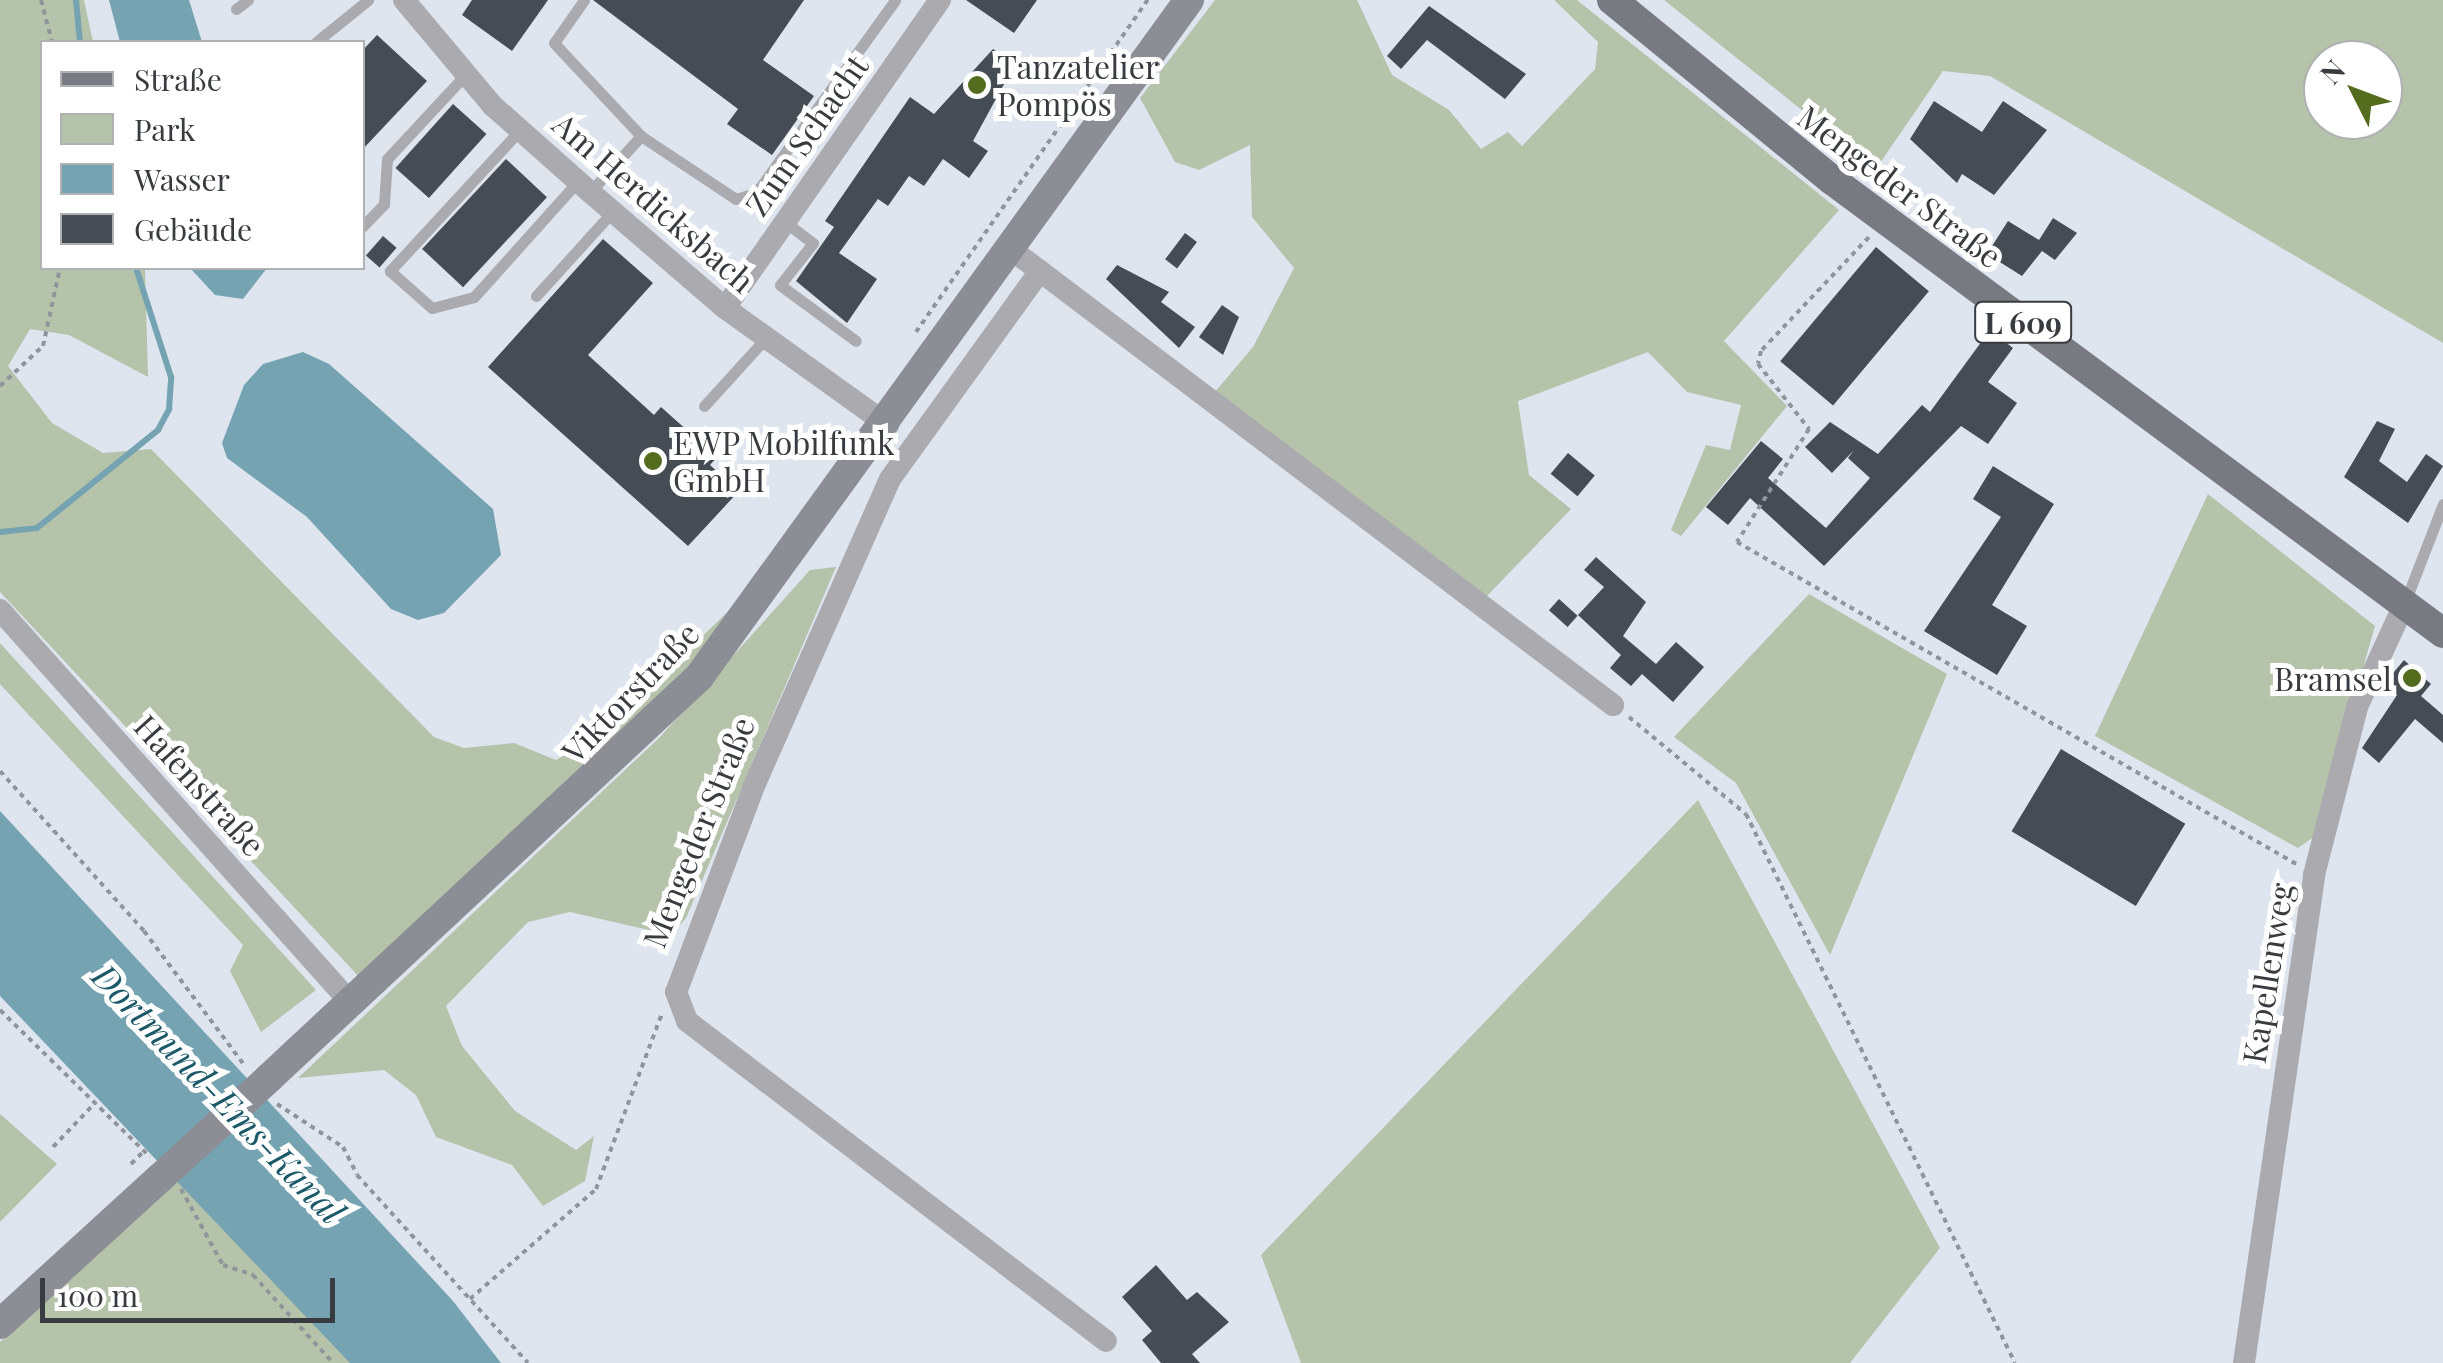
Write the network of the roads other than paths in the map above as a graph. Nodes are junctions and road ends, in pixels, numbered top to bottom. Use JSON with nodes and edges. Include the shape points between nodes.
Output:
{"nodes":[{"id":1,"x":248,"y":0,"type":"edge"},
{"id":2,"x":368,"y":0,"type":"edge"},
{"id":3,"x":404,"y":0,"type":"edge"},
{"id":4,"x":584,"y":0,"type":"edge"},
{"id":5,"x":895,"y":0,"type":"edge"},
{"id":6,"x":940,"y":0,"type":"edge"},
{"id":7,"x":1188,"y":0,"type":"edge"},
{"id":8,"x":1612,"y":0,"type":"edge"},
{"id":9,"x":236,"y":9,"type":"dead end"},
{"id":10,"x":318,"y":40,"type":"edge"},
{"id":11,"x":465,"y":75,"type":"junction"},
{"id":12,"x":520,"y":130,"type":"junction"},
{"id":13,"x":642,"y":136,"type":"junction"},
{"id":14,"x":584,"y":186,"type":"junction"},
{"id":15,"x":613,"y":211,"type":"junction"},
{"id":16,"x":785,"y":222,"type":"junction"},
{"id":17,"x":365,"y":224,"type":"edge"},
{"id":18,"x":1012,"y":250,"type":"junction"},
{"id":19,"x":1040,"y":272,"type":"junction"},
{"id":20,"x":536,"y":296,"type":"dead end"},
{"id":21,"x":726,"y":308,"type":"junction"},
{"id":22,"x":766,"y":339,"type":"junction"},
{"id":23,"x":856,"y":341,"type":"dead end"},
{"id":24,"x":704,"y":406,"type":"dead end"},
{"id":25,"x":888,"y":425,"type":"junction"},
{"id":26,"x":2443,"y":504,"type":"edge"},
{"id":27,"x":2404,"y":605,"type":"junction"},
{"id":28,"x":0,"y":610,"type":"edge"},
{"id":29,"x":2443,"y":633,"type":"edge"},
{"id":30,"x":1613,"y":705,"type":"road end"},
{"id":31,"x":351,"y":1003,"type":"junction"},
{"id":32,"x":0,"y":1324,"type":"edge"},
{"id":33,"x":1106,"y":1341,"type":"dead end"},
{"id":34,"x":2244,"y":1363,"type":"edge"}],
"edges":[{"from":1,"to":9,"type":"lane"},
{"from":2,"to":10,"type":"lane"},
{"from":3,"to":11,"type":"street","name":"Am Herdicksbach"},
{"from":4,"to":13,"type":"lane","via":[[554,43]]},
{"from":5,"to":13,"type":"lane","via":[[756,194],[736,199]]},
{"from":6,"to":16,"type":"street","name":"Zum Schacht"},
{"from":7,"to":18,"type":"main road","name":"Viktorstraße"},
{"from":8,"to":27,"type":"main road","name":"Mengeder Straße","number":"L 609","via":[[1885,220]]},
{"from":11,"to":12,"type":"street","name":"Am Herdicksbach"},
{"from":11,"to":17,"type":"lane","via":[[388,159],[384,204]]},
{"from":12,"to":14,"type":"street","name":"Am Herdicksbach"},
{"from":12,"to":14,"type":"lane","via":[[390,271],[404,284],[432,308],[456,309]]},
{"from":13,"to":14,"type":"lane"},
{"from":14,"to":15,"type":"street","name":"Am Herdicksbach"},
{"from":15,"to":20,"type":"lane"},
{"from":15,"to":21,"type":"street","name":"Am Herdicksbach"},
{"from":16,"to":21,"type":"street","name":"Zum Schacht"},
{"from":16,"to":23,"type":"lane","via":[[813,243],[780,285]]},
{"from":18,"to":19,"type":"street"},
{"from":18,"to":25,"type":"main road","name":"Viktorstraße"},
{"from":19,"to":30,"type":"street"},
{"from":19,"to":33,"type":"street","name":"Mengeder Straße","via":[[890,479],[754,786],[676,992],[686,1021]]},
{"from":21,"to":22,"type":"street","name":"Am Herdicksbach"},
{"from":22,"to":24,"type":"lane"},
{"from":22,"to":25,"type":"street","name":"Am Herdicksbach"},
{"from":25,"to":31,"type":"main road","name":"Viktorstraße","via":[[698,676]]},
{"from":26,"to":27,"type":"lane"},
{"from":27,"to":29,"type":"main road","name":"Mengeder Straße","number":"L 609"},
{"from":27,"to":34,"type":"street","name":"Kapellenweg","via":[[2358,707],[2314,875]]},
{"from":28,"to":31,"type":"street","name":"Hafenstraße"},
{"from":31,"to":32,"type":"main road","name":"Viktorstraße","bridge":true}]}
